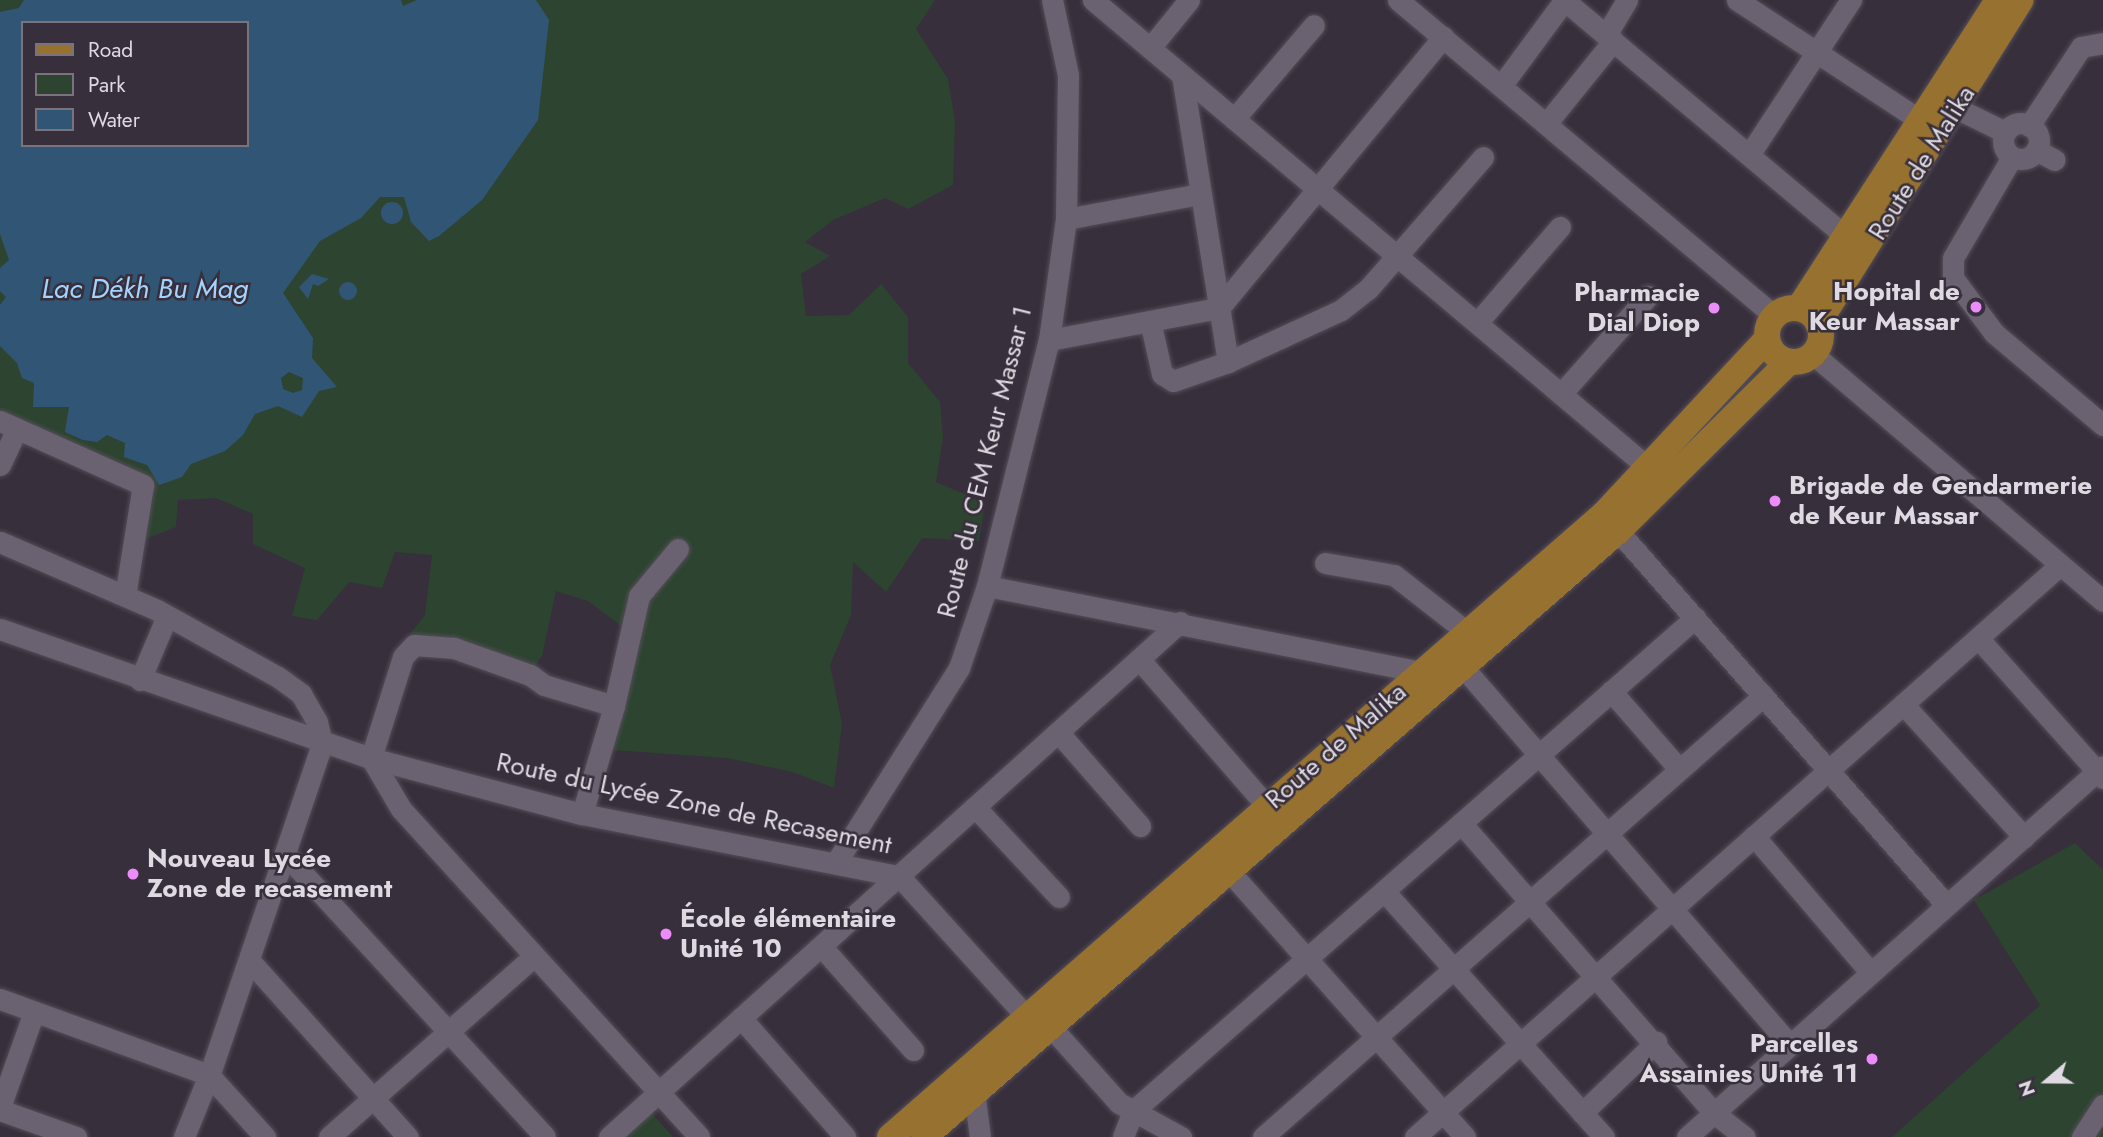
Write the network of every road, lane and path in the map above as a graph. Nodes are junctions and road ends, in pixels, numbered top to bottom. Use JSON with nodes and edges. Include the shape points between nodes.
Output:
{"nodes":[{"id":1,"x":1052,"y":0,"type":"edge"},
{"id":2,"x":1093,"y":0,"type":"edge"},
{"id":3,"x":1189,"y":0,"type":"edge"},
{"id":4,"x":1398,"y":0,"type":"edge"},
{"id":5,"x":1564,"y":0,"type":"edge"},
{"id":6,"x":1628,"y":0,"type":"edge"},
{"id":7,"x":1737,"y":0,"type":"edge"},
{"id":8,"x":1851,"y":0,"type":"edge"},
{"id":9,"x":1998,"y":0,"type":"edge"},
{"id":10,"x":2021,"y":0,"type":"edge"},
{"id":11,"x":1314,"y":25,"type":"dead end"},
{"id":12,"x":1443,"y":37,"type":"junction"},
{"id":13,"x":1609,"y":38,"type":"junction"},
{"id":14,"x":2103,"y":44,"type":"edge"},
{"id":15,"x":1150,"y":48,"type":"junction"},
{"id":16,"x":1818,"y":54,"type":"junction"},
{"id":17,"x":1182,"y":75,"type":"junction"},
{"id":18,"x":1501,"y":86,"type":"junction"},
{"id":19,"x":1956,"y":108,"type":"junction"},
{"id":20,"x":1234,"y":119,"type":"junction"},
{"id":21,"x":1923,"y":122,"type":"junction"},
{"id":22,"x":1546,"y":124,"type":"junction"},
{"id":23,"x":2029,"y":125,"type":"junction"},
{"id":24,"x":2005,"y":132,"type":"junction"},
{"id":25,"x":1749,"y":155,"type":"junction"},
{"id":26,"x":1483,"y":157,"type":"dead end"},
{"id":27,"x":2012,"y":157,"type":"junction"},
{"id":28,"x":1317,"y":189,"type":"junction"},
{"id":29,"x":1200,"y":194,"type":"junction"},
{"id":30,"x":1066,"y":219,"type":"junction"},
{"id":31,"x":1560,"y":227,"type":"dead end"},
{"id":32,"x":1846,"y":237,"type":"junction"},
{"id":33,"x":1397,"y":256,"type":"junction"},
{"id":34,"x":1648,"y":296,"type":"dead end"},
{"id":35,"x":1219,"y":308,"type":"junction"},
{"id":36,"x":1150,"y":321,"type":"junction"},
{"id":37,"x":1790,"y":321,"type":"junction"},
{"id":38,"x":1477,"y":323,"type":"junction"},
{"id":39,"x":1049,"y":340,"type":"junction"},
{"id":40,"x":1801,"y":358,"type":"junction"},
{"id":41,"x":1228,"y":362,"type":"junction"},
{"id":42,"x":1561,"y":394,"type":"junction"},
{"id":43,"x":8,"y":425,"type":"edge"},
{"id":44,"x":2103,"y":425,"type":"edge"},
{"id":45,"x":0,"y":465,"type":"edge"},
{"id":46,"x":1650,"y":469,"type":"junction"},
{"id":47,"x":1618,"y":531,"type":"junction"},
{"id":48,"x":0,"y":542,"type":"edge"},
{"id":49,"x":678,"y":549,"type":"dead end"},
{"id":50,"x":1325,"y":563,"type":"dead end"},
{"id":51,"x":2060,"y":565,"type":"junction"},
{"id":52,"x":987,"y":586,"type":"junction"},
{"id":53,"x":125,"y":596,"type":"junction"},
{"id":54,"x":2103,"y":601,"type":"edge"},
{"id":55,"x":167,"y":616,"type":"junction"},
{"id":56,"x":1695,"y":618,"type":"junction"},
{"id":57,"x":1180,"y":622,"type":"junction"},
{"id":58,"x":0,"y":629,"type":"edge"},
{"id":59,"x":1467,"y":632,"type":"junction"},
{"id":60,"x":1978,"y":638,"type":"junction"},
{"id":61,"x":1139,"y":659,"type":"junction"},
{"id":62,"x":1462,"y":666,"type":"junction"},
{"id":63,"x":1421,"y":672,"type":"junction"},
{"id":64,"x":140,"y":680,"type":"junction"},
{"id":65,"x":1611,"y":691,"type":"junction"},
{"id":66,"x":1763,"y":696,"type":"junction"},
{"id":67,"x":1903,"y":704,"type":"junction"},
{"id":68,"x":614,"y":706,"type":"junction"},
{"id":69,"x":1058,"y":732,"type":"junction"},
{"id":70,"x":322,"y":744,"type":"junction"},
{"id":71,"x":1539,"y":755,"type":"junction"},
{"id":72,"x":371,"y":758,"type":"junction"},
{"id":73,"x":1679,"y":769,"type":"junction"},
{"id":74,"x":1829,"y":770,"type":"junction"},
{"id":75,"x":2101,"y":771,"type":"edge"},
{"id":76,"x":1267,"y":806,"type":"junction"},
{"id":77,"x":975,"y":807,"type":"junction"},
{"id":78,"x":582,"y":814,"type":"junction"},
{"id":79,"x":1461,"y":823,"type":"junction"},
{"id":80,"x":1140,"y":826,"type":"dead end"},
{"id":81,"x":1607,"y":834,"type":"junction"},
{"id":82,"x":1754,"y":836,"type":"junction"},
{"id":83,"x":2024,"y":837,"type":"junction"},
{"id":84,"x":285,"y":854,"type":"junction"},
{"id":85,"x":837,"y":860,"type":"junction"},
{"id":86,"x":1228,"y":870,"type":"junction"},
{"id":87,"x":899,"y":876,"type":"junction"},
{"id":88,"x":1384,"y":891,"type":"junction"},
{"id":89,"x":1059,"y":897,"type":"dead end"},
{"id":90,"x":1530,"y":901,"type":"junction"},
{"id":91,"x":1947,"y":905,"type":"junction"},
{"id":92,"x":1672,"y":909,"type":"junction"},
{"id":93,"x":821,"y":946,"type":"junction"},
{"id":94,"x":534,"y":956,"type":"junction"},
{"id":95,"x":1307,"y":959,"type":"junction"},
{"id":96,"x":249,"y":960,"type":"junction"},
{"id":97,"x":1453,"y":969,"type":"junction"},
{"id":98,"x":1871,"y":973,"type":"junction"},
{"id":99,"x":1598,"y":975,"type":"junction"},
{"id":100,"x":0,"y":999,"type":"edge"},
{"id":101,"x":34,"y":1012,"type":"junction"},
{"id":102,"x":741,"y":1018,"type":"junction"},
{"id":103,"x":1037,"y":1020,"type":"junction"},
{"id":104,"x":448,"y":1031,"type":"junction"},
{"id":105,"x":1377,"y":1036,"type":"junction"},
{"id":106,"x":1656,"y":1042,"type":"junction"},
{"id":107,"x":1520,"y":1043,"type":"junction"},
{"id":108,"x":1790,"y":1045,"type":"junction"},
{"id":109,"x":913,"y":1050,"type":"dead end"},
{"id":110,"x":209,"y":1075,"type":"junction"},
{"id":111,"x":659,"y":1092,"type":"junction"},
{"id":112,"x":974,"y":1092,"type":"junction"},
{"id":113,"x":373,"y":1097,"type":"junction"},
{"id":114,"x":2103,"y":1105,"type":"edge"},
{"id":115,"x":0,"y":1109,"type":"edge"},
{"id":116,"x":1133,"y":1111,"type":"junction"},
{"id":117,"x":1443,"y":1112,"type":"junction"},
{"id":118,"x":1714,"y":1112,"type":"junction"},
{"id":119,"x":1582,"y":1113,"type":"junction"},
{"id":120,"x":76,"y":1137,"type":"edge"},
{"id":121,"x":184,"y":1137,"type":"edge"},
{"id":122,"x":265,"y":1137,"type":"edge"},
{"id":123,"x":329,"y":1137,"type":"edge"},
{"id":124,"x":408,"y":1137,"type":"edge"},
{"id":125,"x":545,"y":1137,"type":"edge"},
{"id":126,"x":609,"y":1137,"type":"edge"},
{"id":127,"x":699,"y":1137,"type":"edge"},
{"id":128,"x":845,"y":1137,"type":"edge"},
{"id":129,"x":890,"y":1137,"type":"edge"},
{"id":130,"x":924,"y":1137,"type":"edge"},
{"id":131,"x":980,"y":1137,"type":"edge"},
{"id":132,"x":1124,"y":1137,"type":"edge"},
{"id":133,"x":1181,"y":1137,"type":"edge"},
{"id":134,"x":1263,"y":1137,"type":"edge"},
{"id":135,"x":1415,"y":1137,"type":"edge"},
{"id":136,"x":1465,"y":1137,"type":"edge"},
{"id":137,"x":1604,"y":1137,"type":"edge"},
{"id":138,"x":1687,"y":1137,"type":"edge"},
{"id":139,"x":1745,"y":1137,"type":"edge"},
{"id":140,"x":2082,"y":1137,"type":"edge"}],
"edges":[{"from":1,"to":30,"type":"street","name":"Route du CEM Keur Massar 1","via":[[1068,75]]},
{"from":2,"to":15,"type":"street"},
{"from":3,"to":15,"type":"street"},
{"from":4,"to":12,"type":"street"},
{"from":5,"to":13,"type":"street"},
{"from":5,"to":18,"type":"street"},
{"from":6,"to":13,"type":"street"},
{"from":7,"to":16,"type":"street"},
{"from":8,"to":16,"type":"street"},
{"from":9,"to":21,"type":"main road","name":"Route de Malika"},
{"from":10,"to":19,"type":"main road","name":"Route de Malika"},
{"from":11,"to":20,"type":"street"},
{"from":12,"to":18,"type":"street"},
{"from":12,"to":28,"type":"street"},
{"from":13,"to":22,"type":"street"},
{"from":13,"to":25,"type":"street"},
{"from":14,"to":23,"type":"street","via":[[2081,47]]},
{"from":15,"to":17,"type":"street"},
{"from":16,"to":21,"type":"street"},
{"from":16,"to":25,"type":"street"},
{"from":17,"to":20,"type":"street"},
{"from":17,"to":29,"type":"street"},
{"from":18,"to":22,"type":"street"},
{"from":19,"to":24,"type":"street"},
{"from":19,"to":37,"type":"main road","name":"Route de Malika"},
{"from":20,"to":28,"type":"street"},
{"from":21,"to":32,"type":"main road","name":"Route de Malika"},
{"from":22,"to":37,"type":"street"},
{"from":23,"to":24,"type":"street","via":[[2016,124]]},
{"from":23,"to":27,"type":"street","via":[[2046,155]]},
{"from":24,"to":27,"type":"street","via":[[2004,146]]},
{"from":25,"to":32,"type":"street"},
{"from":26,"to":33,"type":"street"},
{"from":27,"to":44,"type":"street","via":[[1952,258],[1953,278],[1994,333]]},
{"from":28,"to":33,"type":"street"},
{"from":28,"to":35,"type":"street"},
{"from":29,"to":30,"type":"street"},
{"from":29,"to":35,"type":"street"},
{"from":30,"to":39,"type":"street","name":"Route du CEM Keur Massar 1"},
{"from":31,"to":38,"type":"street"},
{"from":32,"to":37,"type":"main road","name":"Route de Malika"},
{"from":33,"to":38,"type":"street"},
{"from":33,"to":41,"type":"street","via":[[1341,310]]},
{"from":34,"to":42,"type":"street"},
{"from":35,"to":36,"type":"street"},
{"from":35,"to":41,"type":"street"},
{"from":36,"to":39,"type":"street"},
{"from":36,"to":41,"type":"street","via":[[1166,379]]},
{"from":37,"to":40,"type":"main road","via":[[1775,354]]},
{"from":37,"to":40,"type":"main road","via":[[1821,340]]},
{"from":37,"to":46,"type":"main road","name":"Route de Malika"},
{"from":38,"to":42,"type":"street"},
{"from":39,"to":52,"type":"street","name":"Route du CEM Keur Massar 1"},
{"from":40,"to":47,"type":"main road","name":"Route de Malika"},
{"from":40,"to":51,"type":"street"},
{"from":42,"to":46,"type":"street"},
{"from":43,"to":45,"type":"street"},
{"from":43,"to":53,"type":"street","via":[[143,485]]},
{"from":46,"to":59,"type":"main road","name":"Route de Malika"},
{"from":47,"to":56,"type":"street"},
{"from":47,"to":62,"type":"main road","name":"Route de Malika"},
{"from":48,"to":53,"type":"street"},
{"from":49,"to":68,"type":"street","via":[[639,596]]},
{"from":50,"to":59,"type":"street","via":[[1394,575]]},
{"from":51,"to":54,"type":"street"},
{"from":51,"to":60,"type":"street"},
{"from":52,"to":57,"type":"street"},
{"from":52,"to":85,"type":"street","name":"Route du CEM Keur Massar 1","via":[[959,668]]},
{"from":53,"to":55,"type":"street"},
{"from":55,"to":64,"type":"street"},
{"from":55,"to":70,"type":"street","via":[[301,694],[317,722]]},
{"from":56,"to":65,"type":"street"},
{"from":56,"to":66,"type":"street"},
{"from":57,"to":61,"type":"street"},
{"from":57,"to":63,"type":"street"},
{"from":58,"to":64,"type":"street","name":"Route du Lycée Zone de Recasement"},
{"from":59,"to":63,"type":"main road","name":"Route de Malika"},
{"from":60,"to":67,"type":"street"},
{"from":60,"to":75,"type":"street"},
{"from":61,"to":69,"type":"street"},
{"from":61,"to":76,"type":"street"},
{"from":62,"to":71,"type":"street"},
{"from":62,"to":86,"type":"main road","name":"Route de Malika"},
{"from":63,"to":76,"type":"main road","name":"Route de Malika"},
{"from":64,"to":70,"type":"street","name":"Route du Lycée Zone de Recasement"},
{"from":65,"to":71,"type":"street"},
{"from":65,"to":73,"type":"street"},
{"from":66,"to":73,"type":"street"},
{"from":66,"to":74,"type":"street"},
{"from":67,"to":74,"type":"street"},
{"from":67,"to":83,"type":"street"},
{"from":68,"to":72,"type":"street","via":[[454,648],[414,645],[402,657]]},
{"from":68,"to":78,"type":"street"},
{"from":69,"to":77,"type":"street"},
{"from":69,"to":80,"type":"street"},
{"from":70,"to":72,"type":"street","name":"Route du Lycée Zone de Recasement"},
{"from":70,"to":84,"type":"street"},
{"from":71,"to":79,"type":"street"},
{"from":71,"to":81,"type":"street"},
{"from":72,"to":78,"type":"street","name":"Route du Lycée Zone de Recasement"},
{"from":72,"to":94,"type":"street","via":[[401,809]]},
{"from":73,"to":81,"type":"street"},
{"from":74,"to":82,"type":"street"},
{"from":74,"to":91,"type":"street"},
{"from":75,"to":83,"type":"street"},
{"from":76,"to":103,"type":"main road","name":"Route de Malika"},
{"from":77,"to":87,"type":"street"},
{"from":77,"to":89,"type":"street"},
{"from":78,"to":85,"type":"street","name":"Route du Lycée Zone de Recasement"},
{"from":79,"to":88,"type":"street"},
{"from":79,"to":90,"type":"street"},
{"from":81,"to":90,"type":"street"},
{"from":81,"to":92,"type":"street"},
{"from":82,"to":92,"type":"street"},
{"from":82,"to":98,"type":"street"},
{"from":83,"to":91,"type":"street"},
{"from":84,"to":96,"type":"street"},
{"from":84,"to":104,"type":"street"},
{"from":85,"to":87,"type":"street","name":"Route du Lycée Zone de Recasement"},
{"from":86,"to":95,"type":"street"},
{"from":86,"to":103,"type":"main road","name":"Route de Malika"},
{"from":87,"to":93,"type":"street"},
{"from":87,"to":103,"type":"street"},
{"from":88,"to":95,"type":"street"},
{"from":88,"to":97,"type":"street"},
{"from":90,"to":97,"type":"street"},
{"from":90,"to":99,"type":"street"},
{"from":91,"to":98,"type":"street"},
{"from":92,"to":99,"type":"street"},
{"from":92,"to":108,"type":"street"},
{"from":93,"to":102,"type":"street"},
{"from":93,"to":109,"type":"street"},
{"from":94,"to":104,"type":"street"},
{"from":94,"to":111,"type":"street"},
{"from":95,"to":105,"type":"street"},
{"from":95,"to":116,"type":"street"},
{"from":96,"to":110,"type":"street"},
{"from":96,"to":113,"type":"street"},
{"from":97,"to":105,"type":"street"},
{"from":97,"to":107,"type":"street"},
{"from":98,"to":108,"type":"street"},
{"from":99,"to":106,"type":"street"},
{"from":99,"to":107,"type":"street"},
{"from":100,"to":101,"type":"street"},
{"from":101,"to":110,"type":"street"},
{"from":101,"to":115,"type":"street"},
{"from":102,"to":111,"type":"street"},
{"from":102,"to":128,"type":"street"},
{"from":103,"to":112,"type":"main road","name":"Route de Malika"},
{"from":103,"to":116,"type":"street","via":[[1119,1103]]},
{"from":103,"to":129,"type":"main road","name":"Route de Malika"},
{"from":104,"to":113,"type":"street"},
{"from":104,"to":125,"type":"street"},
{"from":105,"to":117,"type":"street"},
{"from":105,"to":134,"type":"street"},
{"from":106,"to":118,"type":"street"},
{"from":106,"to":119,"type":"street"},
{"from":107,"to":117,"type":"street"},
{"from":107,"to":119,"type":"street"},
{"from":108,"to":118,"type":"street"},
{"from":110,"to":121,"type":"street"},
{"from":110,"to":122,"type":"street"},
{"from":111,"to":126,"type":"street"},
{"from":111,"to":127,"type":"street"},
{"from":112,"to":130,"type":"main road","name":"Route de Malika"},
{"from":112,"to":131,"type":"street"},
{"from":113,"to":123,"type":"street"},
{"from":113,"to":124,"type":"street"},
{"from":114,"to":140,"type":"street"},
{"from":115,"to":120,"type":"street"},
{"from":116,"to":132,"type":"street"},
{"from":116,"to":133,"type":"street"},
{"from":117,"to":135,"type":"street"},
{"from":117,"to":136,"type":"street"},
{"from":118,"to":138,"type":"street"},
{"from":118,"to":139,"type":"street"},
{"from":119,"to":137,"type":"street"}]}
